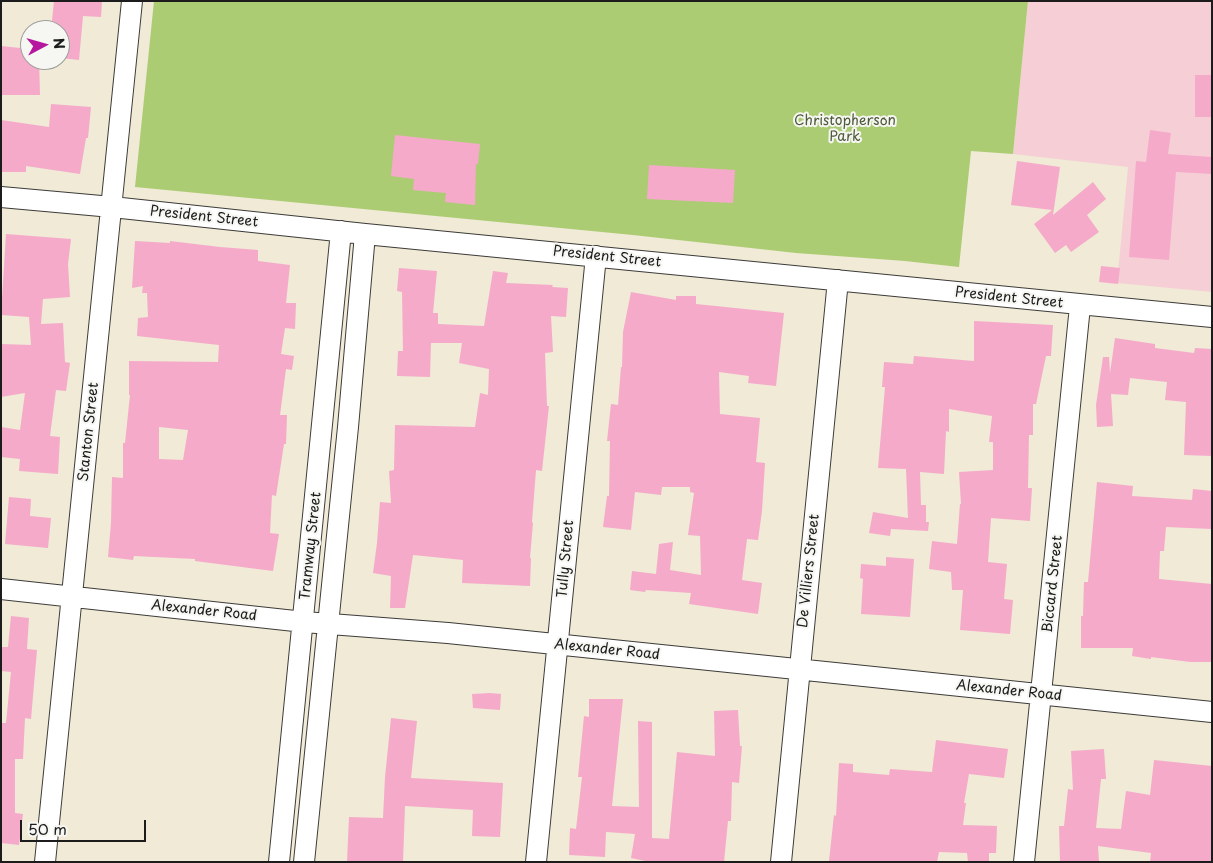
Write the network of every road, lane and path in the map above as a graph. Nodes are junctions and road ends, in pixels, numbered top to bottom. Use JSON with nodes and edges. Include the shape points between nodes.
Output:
{"nodes":[{"id":1,"x":132,"y":1,"type":"edge"},
{"id":2,"x":1,"y":197,"type":"edge"},
{"id":3,"x":112,"y":206,"type":"junction"},
{"id":4,"x":341,"y":231,"type":"junction"},
{"id":5,"x":366,"y":234,"type":"junction"},
{"id":6,"x":596,"y":256,"type":"junction"},
{"id":7,"x":838,"y":280,"type":"junction"},
{"id":8,"x":1080,"y":306,"type":"junction"},
{"id":9,"x":1212,"y":317,"type":"edge"},
{"id":10,"x":323,"y":424,"type":"junction"},
{"id":11,"x":348,"y":427,"type":"junction"},
{"id":12,"x":1,"y":589,"type":"edge"},
{"id":13,"x":72,"y":596,"type":"junction"},
{"id":14,"x":304,"y":622,"type":"junction"},
{"id":15,"x":328,"y":623,"type":"junction"},
{"id":16,"x":558,"y":644,"type":"junction"},
{"id":17,"x":800,"y":669,"type":"junction"},
{"id":18,"x":1042,"y":695,"type":"junction"},
{"id":19,"x":1212,"y":712,"type":"edge"},
{"id":20,"x":45,"y":862,"type":"edge"},
{"id":21,"x":279,"y":862,"type":"edge"},
{"id":22,"x":304,"y":862,"type":"edge"},
{"id":23,"x":536,"y":862,"type":"edge"},
{"id":24,"x":781,"y":862,"type":"edge"},
{"id":25,"x":1024,"y":862,"type":"edge"}],
"edges":[{"from":1,"to":3,"type":"street","name":"Stanton Street"},
{"from":2,"to":3,"type":"street","name":"President Street"},
{"from":3,"to":4,"type":"street","name":"President Street"},
{"from":3,"to":13,"type":"street","name":"Stanton Street"},
{"from":4,"to":5,"type":"street","name":"President Street"},
{"from":4,"to":10,"type":"street","name":"Tramway Street"},
{"from":5,"to":6,"type":"street","name":"President Street"},
{"from":5,"to":11,"type":"street","name":"Tramway Street"},
{"from":6,"to":7,"type":"street","name":"President Street"},
{"from":6,"to":16,"type":"street","name":"Tully Street"},
{"from":7,"to":8,"type":"street","name":"President Street"},
{"from":7,"to":17,"type":"street","name":"De Villiers Street"},
{"from":8,"to":9,"type":"street","name":"President Street"},
{"from":8,"to":18,"type":"street","name":"Biccard Street"},
{"from":10,"to":11,"type":"street"},
{"from":10,"to":14,"type":"street","name":"Tramway Street"},
{"from":11,"to":15,"type":"street","name":"Tramway Street"},
{"from":12,"to":13,"type":"street","name":"Alexander Road"},
{"from":13,"to":14,"type":"street","name":"Alexander Road"},
{"from":13,"to":20,"type":"street","name":"Stanton Street"},
{"from":14,"to":15,"type":"street","name":"Alexander Road"},
{"from":14,"to":21,"type":"street","name":"Tramway Street"},
{"from":15,"to":16,"type":"street","name":"Alexander Road"},
{"from":15,"to":22,"type":"street","name":"Tramway Street"},
{"from":16,"to":17,"type":"street","name":"Alexander Road"},
{"from":16,"to":23,"type":"street","name":"Tully Street"},
{"from":17,"to":18,"type":"street","name":"Alexander Road"},
{"from":17,"to":24,"type":"street","name":"De Villiers Street"},
{"from":18,"to":19,"type":"street","name":"Alexander Road"},
{"from":18,"to":25,"type":"street","name":"Biccard Street"}]}
